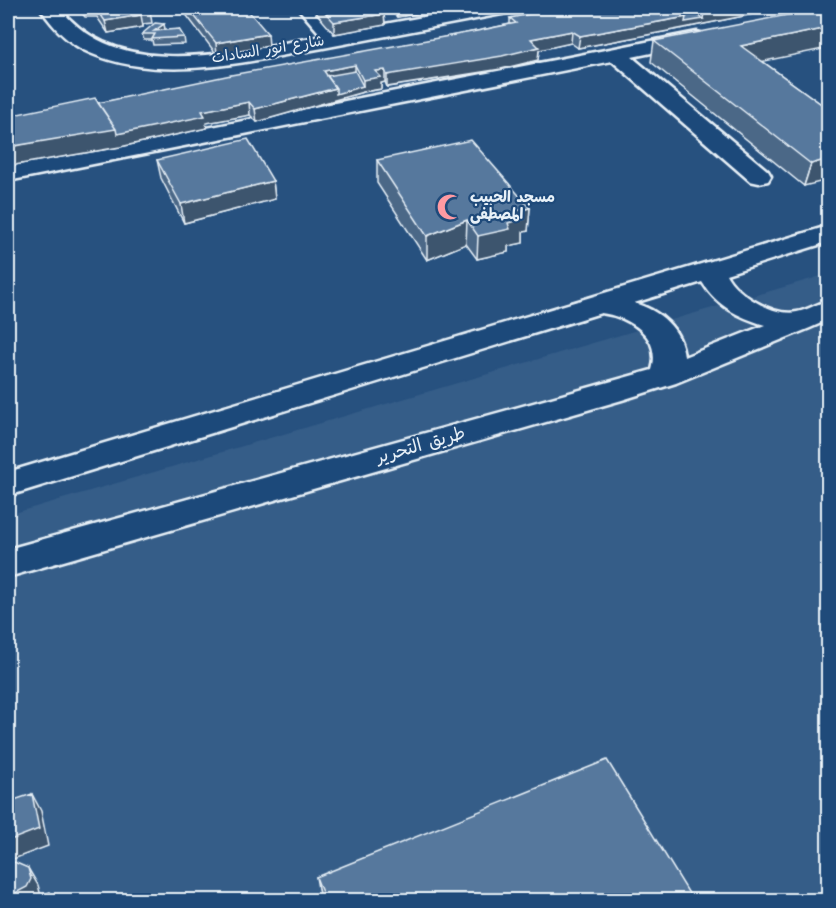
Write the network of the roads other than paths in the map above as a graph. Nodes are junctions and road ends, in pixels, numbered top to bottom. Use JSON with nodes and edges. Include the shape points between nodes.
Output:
{"nodes":[{"id":1,"x":50,"y":8,"type":"edge"},
{"id":2,"x":307,"y":8,"type":"edge"},
{"id":3,"x":502,"y":8,"type":"edge"},
{"id":4,"x":717,"y":34,"type":"edge"},
{"id":5,"x":336,"y":39,"type":"junction"},
{"id":6,"x":616,"y":54,"type":"junction"},
{"id":7,"x":8,"y":174,"type":"edge"},
{"id":8,"x":759,"y":176,"type":"dead end"},
{"id":9,"x":828,"y":234,"type":"edge"},
{"id":10,"x":710,"y":270,"type":"junction"},
{"id":11,"x":600,"y":304,"type":"junction"},
{"id":12,"x":814,"y":316,"type":"edge"},
{"id":13,"x":665,"y":376,"type":"junction"},
{"id":14,"x":8,"y":484,"type":"edge"},
{"id":15,"x":8,"y":563,"type":"edge"}],
"edges":[{"from":1,"to":5,"type":"street","name":"شارع انور السادات","via":[[78,40],[106,53],[145,59],[224,58]]},
{"from":2,"to":5,"type":"street"},
{"from":3,"to":5,"type":"street","name":"شارع انور السادات"},
{"from":4,"to":6,"type":"street"},
{"from":6,"to":7,"type":"street"},
{"from":6,"to":8,"type":"street"},
{"from":9,"to":10,"type":"street"},
{"from":10,"to":11,"type":"street"},
{"from":10,"to":12,"type":"street","via":[[720,288],[743,307],[775,320]]},
{"from":11,"to":13,"type":"street","via":[[630,310],[655,325],[669,345],[671,356]]},
{"from":11,"to":14,"type":"street"},
{"from":12,"to":13,"type":"street","name":"طريق التحرير"},
{"from":13,"to":15,"type":"street","name":"طريق التحرير"}]}
